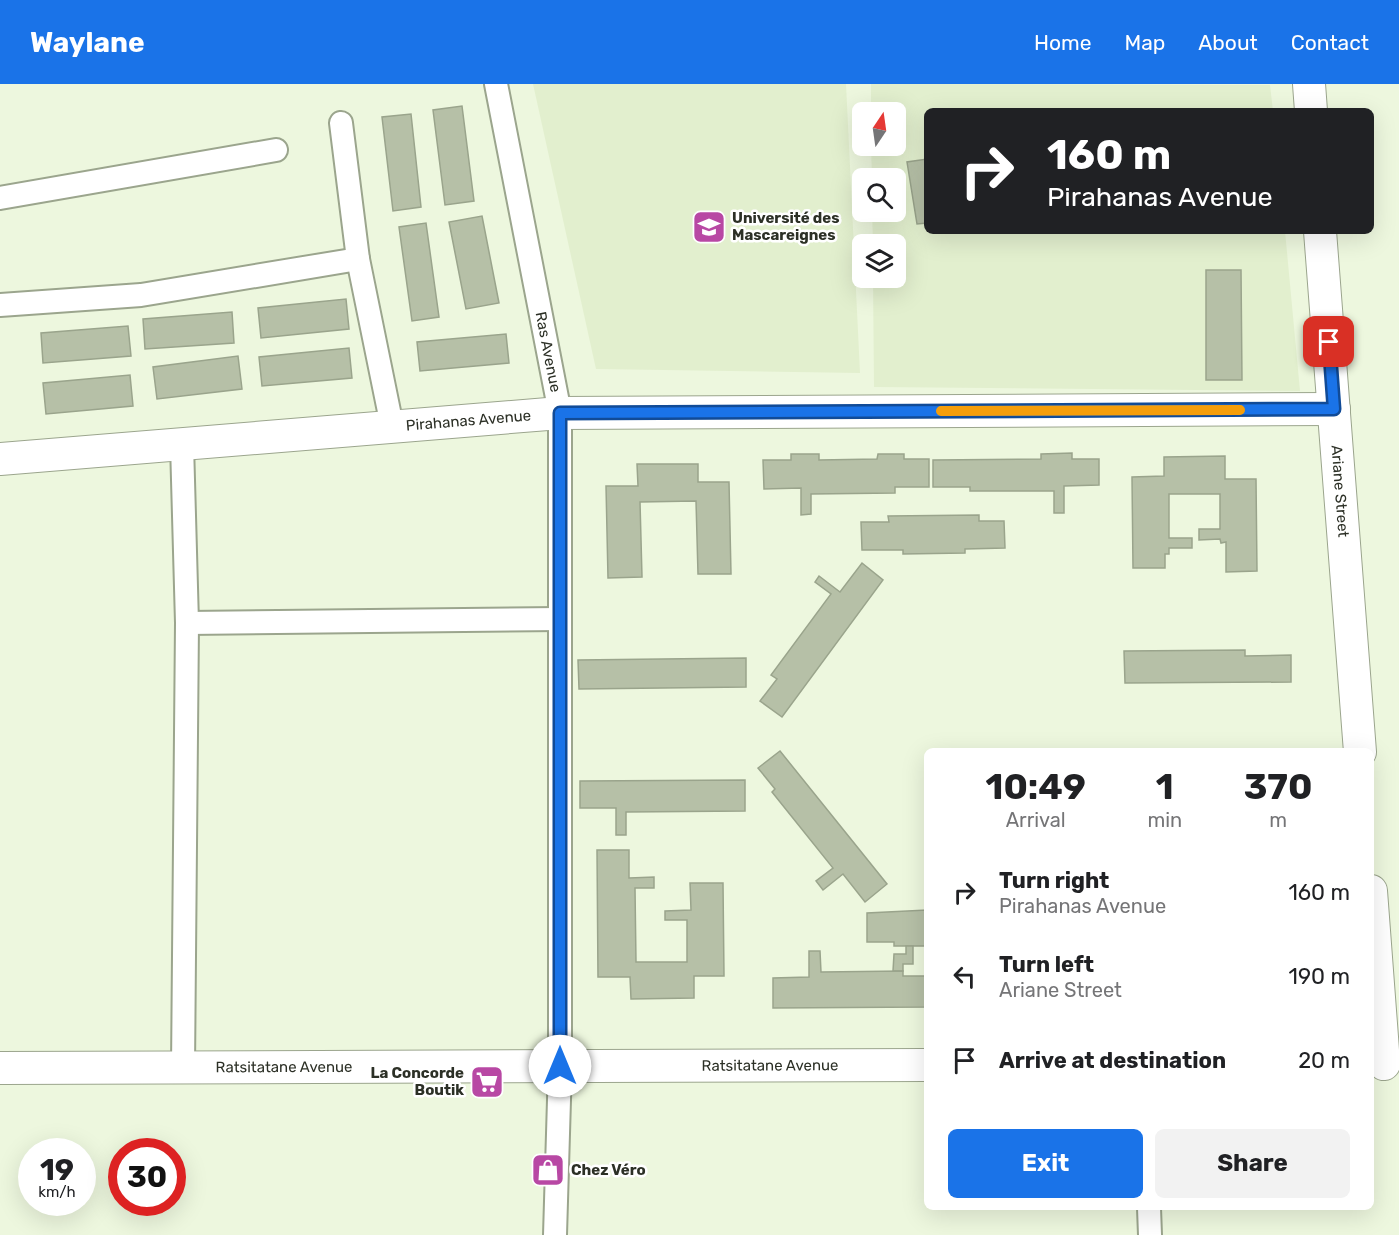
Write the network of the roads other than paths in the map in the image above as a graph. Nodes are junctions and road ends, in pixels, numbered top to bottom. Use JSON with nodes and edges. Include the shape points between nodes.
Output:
{"nodes":[{"id":1,"x":496,"y":84,"type":"edge"},
{"id":2,"x":1309,"y":84,"type":"edge"},
{"id":3,"x":1311,"y":108,"type":"edge"},
{"id":4,"x":341,"y":123,"type":"dead end"},
{"id":5,"x":276,"y":150,"type":"dead end"},
{"id":6,"x":0,"y":198,"type":"edge"},
{"id":7,"x":1320,"y":234,"type":"edge"},
{"id":8,"x":358,"y":259,"type":"junction"},
{"id":9,"x":0,"y":305,"type":"edge"},
{"id":10,"x":1334,"y":409,"type":"junction"},
{"id":11,"x":560,"y":413,"type":"junction"},
{"id":12,"x":392,"y":426,"type":"junction"},
{"id":13,"x":182,"y":444,"type":"junction"},
{"id":14,"x":0,"y":459,"type":"edge"},
{"id":15,"x":560,"y":619,"type":"junction"},
{"id":16,"x":187,"y":623,"type":"junction"},
{"id":17,"x":1360,"y":748,"type":"edge"},
{"id":18,"x":1374,"y":928,"type":"edge"},
{"id":19,"x":1385,"y":1064,"type":"edge"},
{"id":20,"x":924,"y":1065,"type":"edge"},
{"id":21,"x":560,"y":1066,"type":"junction"},
{"id":22,"x":0,"y":1068,"type":"edge"},
{"id":23,"x":183,"y":1068,"type":"junction"},
{"id":24,"x":1149,"y":1210,"type":"edge"},
{"id":25,"x":555,"y":1235,"type":"edge"},
{"id":26,"x":1150,"y":1235,"type":"edge"}],
"edges":[{"from":1,"to":11,"type":"street","name":"Ras Avenue"},
{"from":2,"to":3,"type":"street"},
{"from":4,"to":8,"type":"street"},
{"from":5,"to":6,"type":"street"},
{"from":7,"to":10,"type":"street","name":"Ariane Street"},
{"from":8,"to":9,"type":"street","via":[[141,295]]},
{"from":8,"to":12,"type":"street"},
{"from":10,"to":11,"type":"street","name":"Pirahanas Avenue"},
{"from":10,"to":17,"type":"street","name":"Ariane Street"},
{"from":11,"to":12,"type":"street","name":"Pirahanas Avenue"},
{"from":11,"to":15,"type":"street","name":"Ras Avenue"},
{"from":12,"to":13,"type":"street","name":"Pirahanas Avenue"},
{"from":13,"to":14,"type":"street","name":"Pirahanas Avenue"},
{"from":13,"to":16,"type":"street"},
{"from":15,"to":16,"type":"street"},
{"from":15,"to":21,"type":"street","name":"Ras Avenue"},
{"from":16,"to":23,"type":"street"},
{"from":18,"to":19,"type":"street"},
{"from":20,"to":21,"type":"street","name":"Ratsitatane Avenue"},
{"from":21,"to":23,"type":"street","name":"Ratsitatane Avenue"},
{"from":21,"to":25,"type":"street","name":"Ras Avenue"},
{"from":22,"to":23,"type":"street","name":"Ratsitatane Avenue"},
{"from":24,"to":26,"type":"street"}]}
